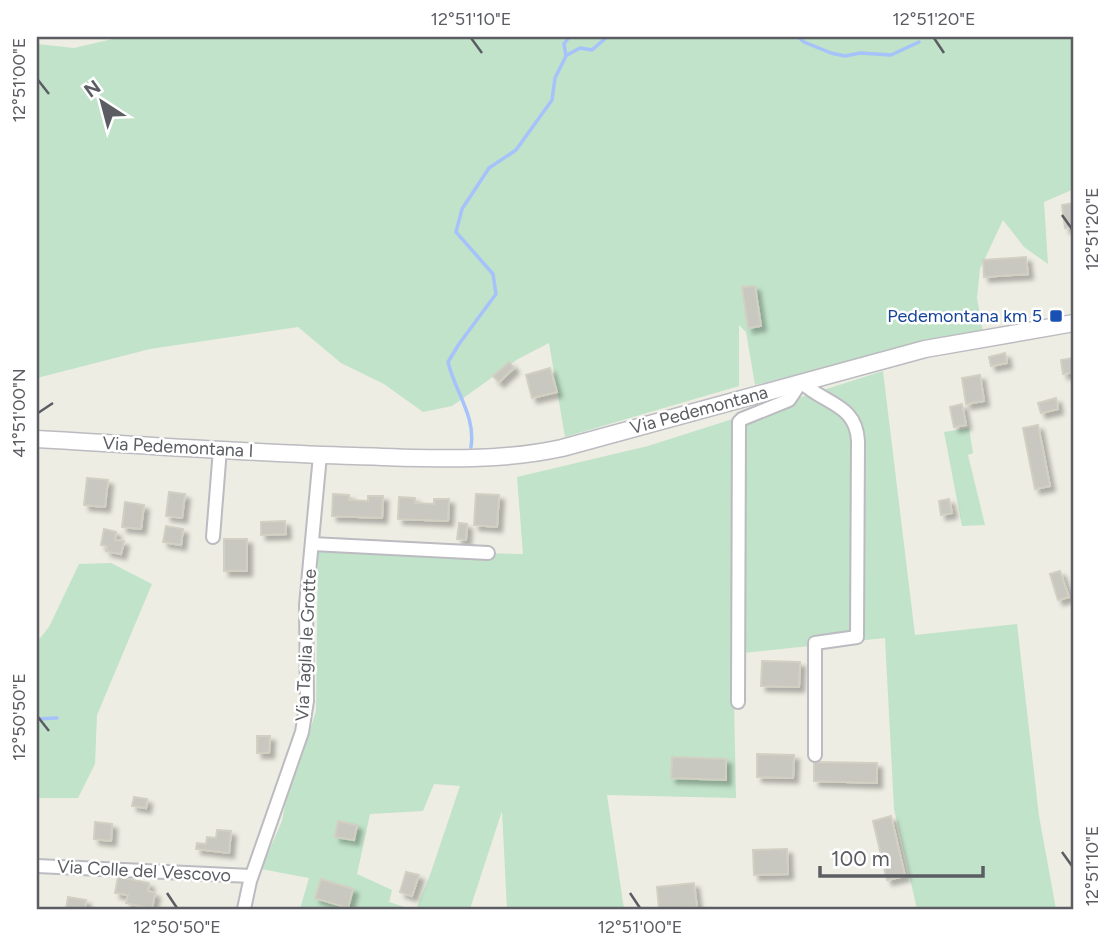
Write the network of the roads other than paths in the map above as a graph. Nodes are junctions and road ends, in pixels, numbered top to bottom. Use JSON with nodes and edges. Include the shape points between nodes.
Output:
{"nodes":[{"id":1,"x":1074,"y":323,"type":"edge"},
{"id":2,"x":801,"y":383,"type":"junction"},
{"id":3,"x":37,"y":439,"type":"edge"},
{"id":4,"x":220,"y":449,"type":"junction"},
{"id":5,"x":320,"y":455,"type":"junction"},
{"id":6,"x":213,"y":537,"type":"dead end"},
{"id":7,"x":312,"y":544,"type":"junction"},
{"id":8,"x":488,"y":553,"type":"dead end"},
{"id":9,"x":738,"y":702,"type":"dead end"},
{"id":10,"x":815,"y":755,"type":"dead end"},
{"id":11,"x":37,"y":866,"type":"edge"},
{"id":12,"x":251,"y":876,"type":"junction"},
{"id":13,"x":244,"y":909,"type":"edge"}],
"edges":[{"from":1,"to":2,"type":"street","name":"Via Pedemontana","via":[[925,349]]},
{"from":2,"to":5,"type":"street","name":"Via Pedemontana","via":[[513,457],[460,460]]},
{"from":2,"to":9,"type":"street","via":[[789,400],[738,422]]},
{"from":2,"to":10,"type":"street","via":[[849,414],[858,441],[858,637],[815,643]]},
{"from":3,"to":4,"type":"street","name":"Via Pedemontana I"},
{"from":4,"to":5,"type":"street","name":"Via Pedemontana I"},
{"from":4,"to":6,"type":"street"},
{"from":5,"to":7,"type":"street","name":"Via Taglia le Grotte"},
{"from":7,"to":8,"type":"street"},
{"from":7,"to":12,"type":"street","name":"Via Taglia le Grotte","via":[[302,733]]},
{"from":11,"to":12,"type":"street","name":"Via Colle del Vescovo"},
{"from":12,"to":13,"type":"street","name":"Via Taglia le Grotte"}]}
